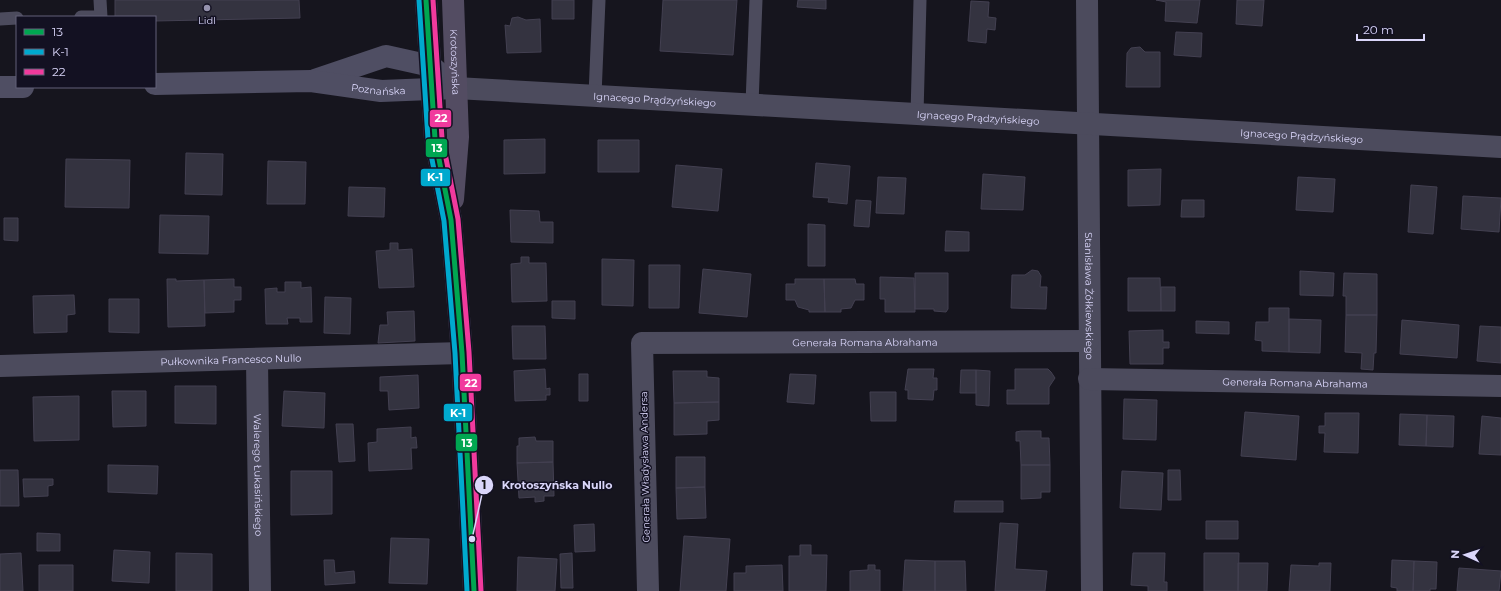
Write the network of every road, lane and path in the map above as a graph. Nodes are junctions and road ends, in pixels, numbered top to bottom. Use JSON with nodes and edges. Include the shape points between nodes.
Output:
{"nodes":[{"id":1,"x":100,"y":0,"type":"edge"},
{"id":2,"x":426,"y":0,"type":"edge"},
{"id":3,"x":453,"y":0,"type":"edge"},
{"id":4,"x":599,"y":0,"type":"edge"},
{"id":5,"x":756,"y":0,"type":"edge"},
{"id":6,"x":920,"y":0,"type":"edge"},
{"id":7,"x":1087,"y":0,"type":"edge"},
{"id":8,"x":101,"y":16,"type":"edge"},
{"id":9,"x":16,"y":18,"type":"edge"},
{"id":10,"x":0,"y":19,"type":"edge"},
{"id":11,"x":431,"y":66,"type":"junction"},
{"id":12,"x":312,"y":81,"type":"junction"},
{"id":13,"x":156,"y":84,"type":"edge"},
{"id":14,"x":16,"y":87,"type":"edge"},
{"id":15,"x":0,"y":88,"type":"edge"},
{"id":16,"x":456,"y":88,"type":"junction"},
{"id":17,"x":432,"y":89,"type":"junction"},
{"id":18,"x":595,"y":96,"type":"junction"},
{"id":19,"x":752,"y":104,"type":"junction"},
{"id":20,"x":917,"y":114,"type":"junction"},
{"id":21,"x":1086,"y":123,"type":"junction"},
{"id":22,"x":1501,"y":147,"type":"edge"},
{"id":23,"x":451,"y":220,"type":"junction"},
{"id":24,"x":1088,"y":341,"type":"junction"},
{"id":25,"x":642,"y":343,"type":"joint"},
{"id":26,"x":462,"y":353,"type":"junction"},
{"id":27,"x":257,"y":360,"type":"junction"},
{"id":28,"x":0,"y":366,"type":"edge"},
{"id":29,"x":1089,"y":379,"type":"junction"},
{"id":30,"x":1501,"y":386,"type":"edge"},
{"id":31,"x":260,"y":591,"type":"edge"},
{"id":32,"x":474,"y":591,"type":"edge"},
{"id":33,"x":648,"y":591,"type":"edge"},
{"id":34,"x":1092,"y":591,"type":"edge"}],
"edges":[{"from":1,"to":8,"type":"lane"},
{"from":2,"to":11,"type":"main road","name":"Krotoszyńska"},
{"from":3,"to":16,"type":"main road","name":"Krotoszyńska"},
{"from":4,"to":18,"type":"lane"},
{"from":5,"to":19,"type":"lane"},
{"from":6,"to":20,"type":"lane"},
{"from":7,"to":21,"type":"street","name":"Stanisława Żółkiewskiego"},
{"from":9,"to":10,"type":"lane"},
{"from":11,"to":12,"type":"main road","name":"Poznańska","via":[[386,56]]},
{"from":11,"to":16,"type":"main road","name":"Poznańska"},
{"from":11,"to":17,"type":"main road","name":"Krotoszyńska"},
{"from":12,"to":13,"type":"main road","name":"Poznańska"},
{"from":12,"to":17,"type":"main road","name":"Poznańska","via":[[381,91]]},
{"from":14,"to":15,"type":"main road"},
{"from":16,"to":17,"type":"main road","name":"Poznańska"},
{"from":16,"to":18,"type":"street","name":"Ignacego Prądzyńskiego"},
{"from":16,"to":23,"type":"main road","name":"Krotoszyńska","via":[[458,156]]},
{"from":17,"to":23,"type":"main road","name":"Krotoszyńska","via":[[435,139]]},
{"from":18,"to":19,"type":"street","name":"Ignacego Prądzyńskiego"},
{"from":19,"to":20,"type":"street","name":"Ignacego Prądzyńskiego"},
{"from":20,"to":21,"type":"street","name":"Ignacego Prądzyńskiego"},
{"from":21,"to":22,"type":"street","name":"Ignacego Prądzyńskiego"},
{"from":21,"to":24,"type":"street","name":"Stanisława Żółkiewskiego"},
{"from":23,"to":26,"type":"main road","name":"Krotoszyńska"},
{"from":24,"to":25,"type":"street","name":"Generała Romana Abrahama"},
{"from":24,"to":29,"type":"street","name":"Stanisława Żółkiewskiego"},
{"from":25,"to":33,"type":"street","name":"Generała Władysława Andersa"},
{"from":26,"to":27,"type":"street","name":"Pułkownika Francesco Nullo"},
{"from":26,"to":32,"type":"main road","name":"Krotoszyńska"},
{"from":27,"to":28,"type":"street","name":"Pułkownika Francesco Nullo"},
{"from":27,"to":31,"type":"street","name":"Walerego Łukasińskiego"},
{"from":29,"to":30,"type":"street","name":"Generała Romana Abrahama"},
{"from":29,"to":34,"type":"street","name":"Stanisława Żółkiewskiego"}]}
